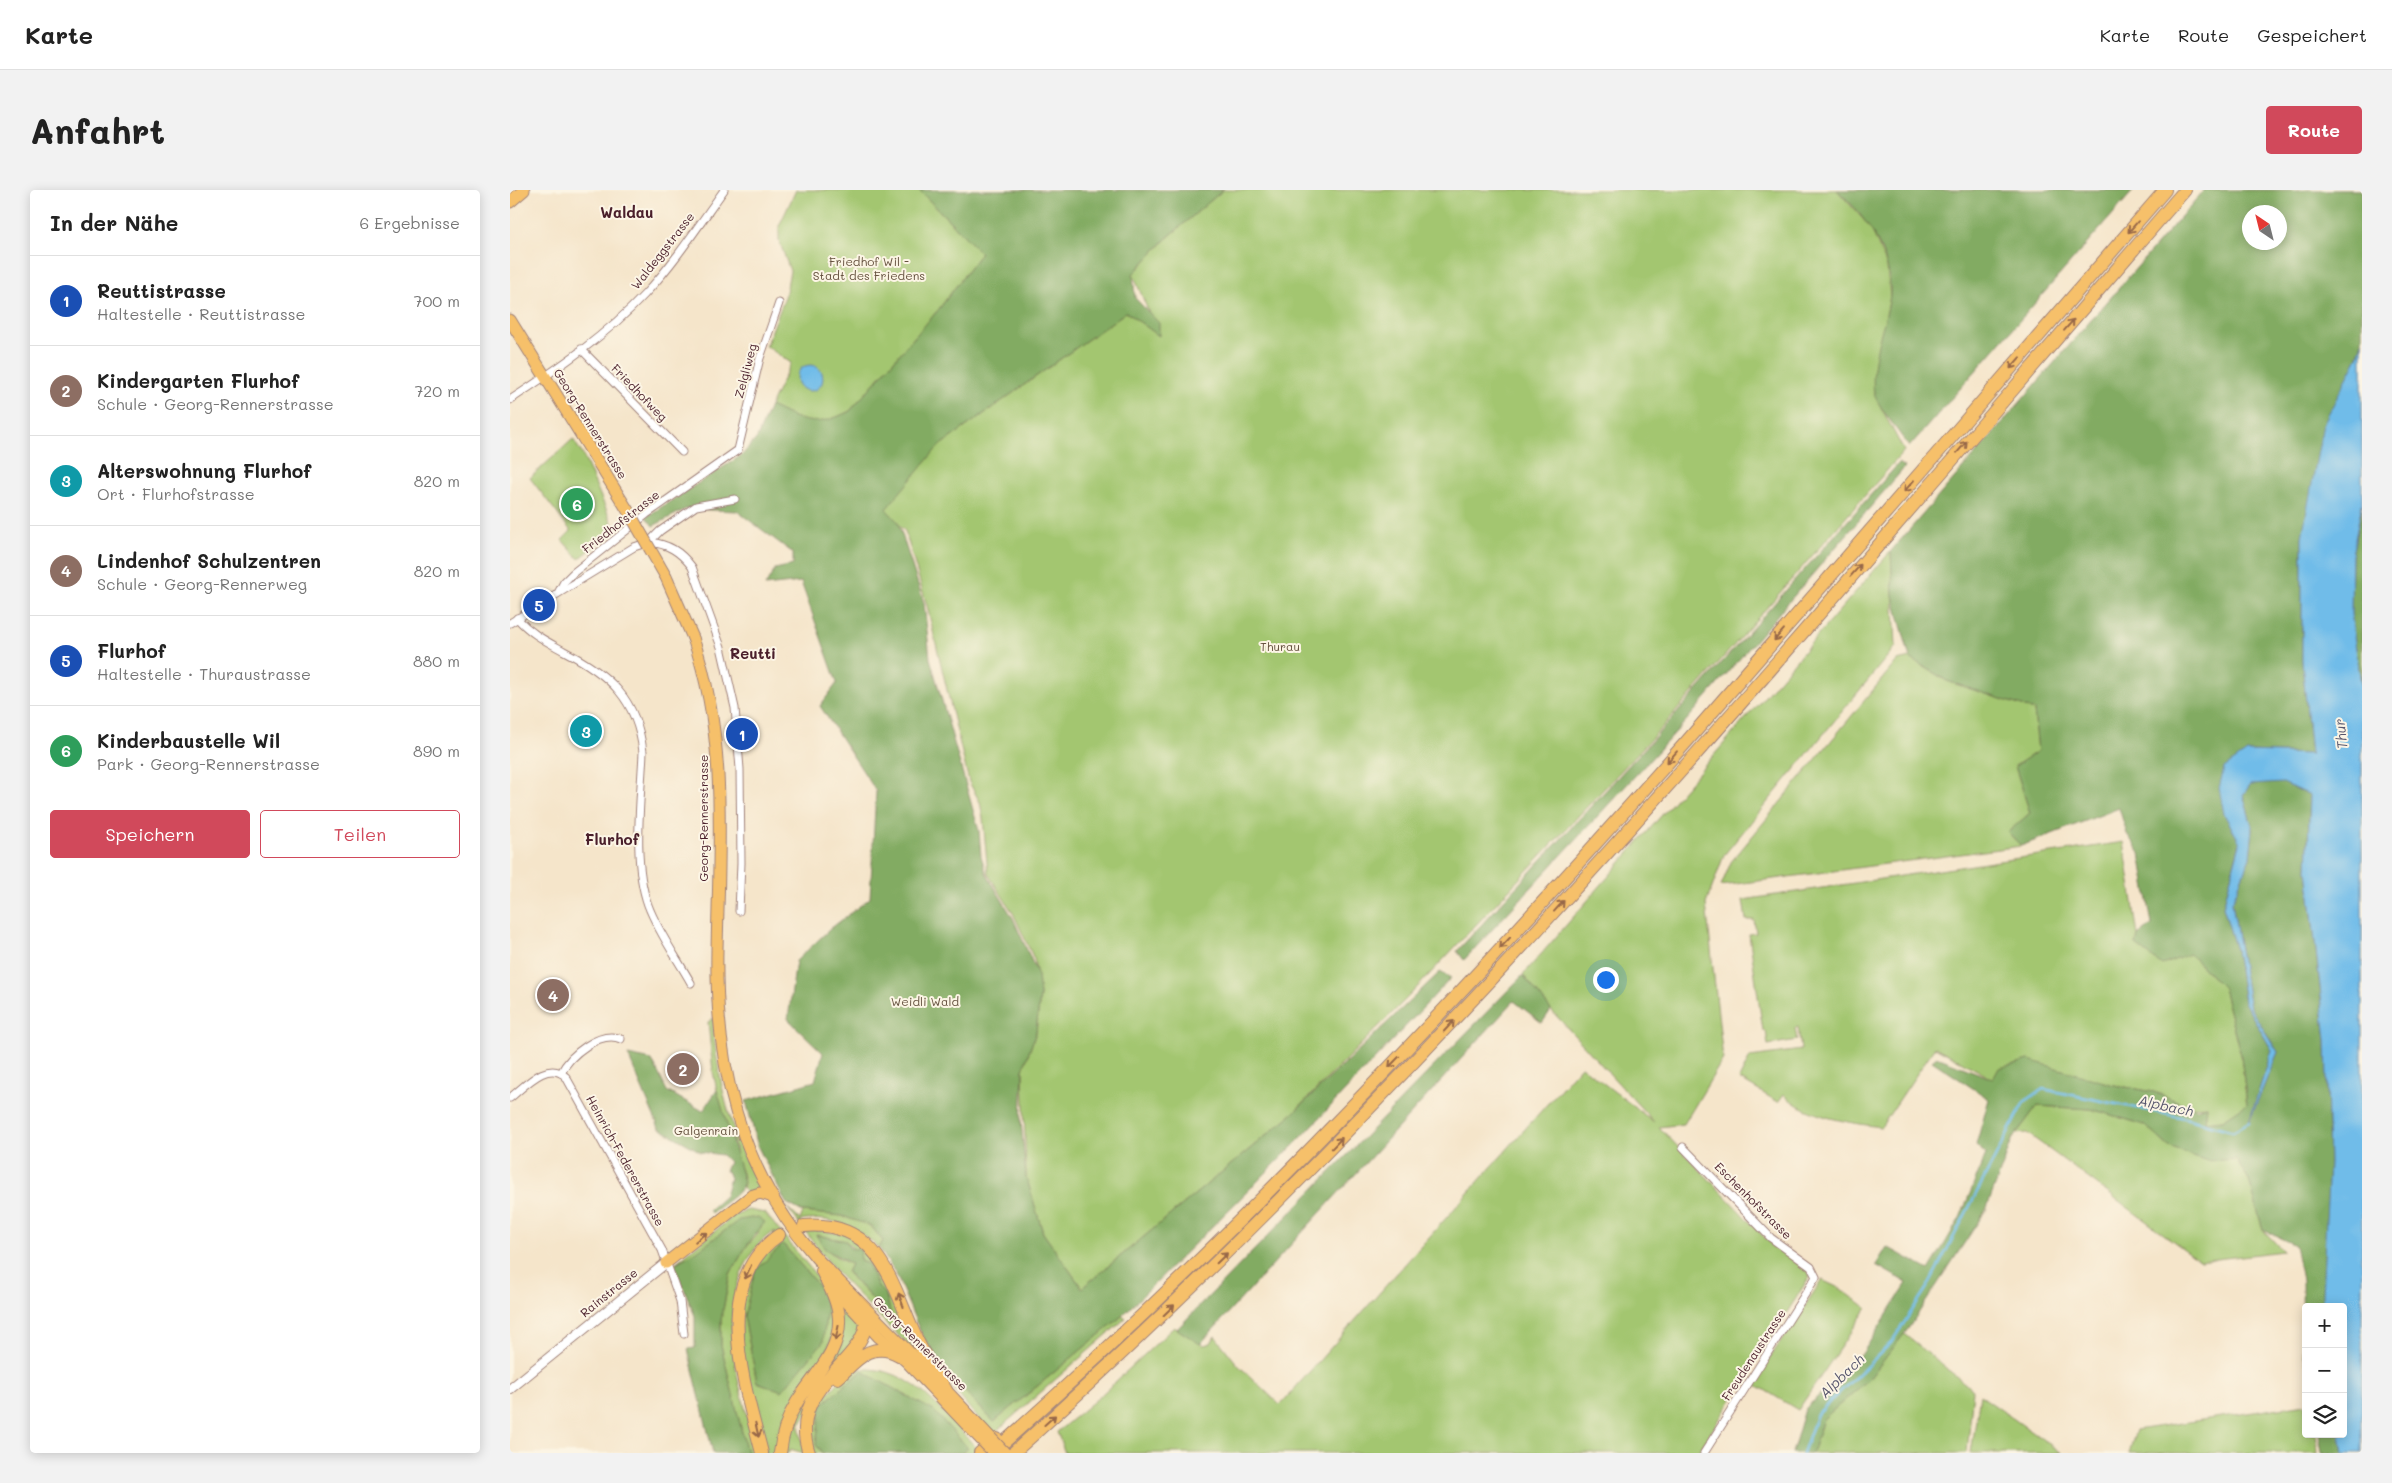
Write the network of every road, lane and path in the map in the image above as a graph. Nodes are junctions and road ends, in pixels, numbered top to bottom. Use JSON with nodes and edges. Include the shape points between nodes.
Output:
{"nodes":[{"id":1,"x":524,"y":190,"type":"edge"},
{"id":2,"x":724,"y":190,"type":"edge"},
{"id":3,"x":2165,"y":190,"type":"edge"},
{"id":4,"x":2185,"y":190,"type":"edge"},
{"id":5,"x":510,"y":202,"type":"edge"},
{"id":6,"x":779,"y":303,"type":"dead end"},
{"id":7,"x":510,"y":320,"type":"edge"},
{"id":8,"x":581,"y":349,"type":"junction"},
{"id":9,"x":545,"y":376,"type":"junction"},
{"id":10,"x":510,"y":400,"type":"edge"},
{"id":11,"x":740,"y":446,"type":"joint"},
{"id":12,"x":682,"y":452,"type":"dead end"},
{"id":13,"x":735,"y":499,"type":"dead end"},
{"id":14,"x":649,"y":542,"type":"junction"},
{"id":15,"x":558,"y":593,"type":"junction"},
{"id":16,"x":517,"y":618,"type":"junction"},
{"id":17,"x":510,"y":623,"type":"edge"},
{"id":18,"x":739,"y":911,"type":"dead end"},
{"id":19,"x":691,"y":983,"type":"dead end"},
{"id":20,"x":621,"y":1039,"type":"dead end"},
{"id":21,"x":561,"y":1073,"type":"junction"},
{"id":22,"x":510,"y":1098,"type":"edge"},
{"id":23,"x":1683,"y":1147,"type":"dead end"},
{"id":24,"x":773,"y":1197,"type":"junction"},
{"id":25,"x":804,"y":1226,"type":"dead end"},
{"id":26,"x":779,"y":1236,"type":"dead end"},
{"id":27,"x":814,"y":1256,"type":"junction"},
{"id":28,"x":666,"y":1263,"type":"junction"},
{"id":29,"x":1811,"y":1267,"type":"joint"},
{"id":30,"x":822,"y":1271,"type":"junction"},
{"id":31,"x":864,"y":1308,"type":"junction"},
{"id":32,"x":868,"y":1325,"type":"junction"},
{"id":33,"x":684,"y":1334,"type":"dead end"},
{"id":34,"x":899,"y":1354,"type":"junction"},
{"id":35,"x":510,"y":1389,"type":"edge"},
{"id":36,"x":946,"y":1390,"type":"junction"},
{"id":37,"x":816,"y":1394,"type":"junction"},
{"id":38,"x":969,"y":1421,"type":"junction"},
{"id":39,"x":1019,"y":1428,"type":"junction"},
{"id":40,"x":762,"y":1453,"type":"edge"},
{"id":41,"x":780,"y":1453,"type":"edge"},
{"id":42,"x":809,"y":1453,"type":"edge"},
{"id":43,"x":980,"y":1453,"type":"edge"},
{"id":44,"x":992,"y":1453,"type":"edge"},
{"id":45,"x":1005,"y":1453,"type":"edge"},
{"id":46,"x":1013,"y":1453,"type":"edge"},
{"id":47,"x":1704,"y":1453,"type":"edge"}],
"edges":[{"from":1,"to":5,"type":"main road"},
{"from":2,"to":8,"type":"street","name":"Waldeggstrasse","via":[[645,294]]},
{"from":3,"to":39,"type":"highway","one_way":true,"via":[[1770,646],[1466,986],[1224,1235]]},
{"from":46,"to":4,"type":"highway","one_way":true,"via":[[1236,1245],[1496,975],[1711,736]]},
{"from":6,"to":11,"type":"street","name":"Zelgliweg","via":[[760,358]]},
{"from":7,"to":9,"type":"main road","name":"Georg-Rennerstrasse"},
{"from":8,"to":9,"type":"street","name":"Waldeggstrasse"},
{"from":8,"to":12,"type":"street","name":"Friedhofweg"},
{"from":9,"to":10,"type":"street","name":"Waldeggstrasse"},
{"from":9,"to":24,"type":"main road","name":"Georg-Rennerstrasse","bridge":true,"via":[[666,577],[693,638],[709,691],[718,751],[720,813],[716,969],[723,1059],[736,1117]]},
{"from":11,"to":15,"type":"street","name":"Friedhofstrasse","via":[[734,455],[647,514],[573,573]]},
{"from":13,"to":14,"type":"street","via":[[696,506]]},
{"from":14,"to":15,"type":"street","via":[[634,547]]},
{"from":14,"to":18,"type":"street","via":[[674,548],[692,567],[731,687],[740,769]]},
{"from":15,"to":16,"type":"street"},
{"from":16,"to":17,"type":"street"},
{"from":16,"to":19,"type":"street","via":[[534,635],[604,675],[620,690],[633,713],[643,752],[640,864],[648,905]]},
{"from":20,"to":21,"type":"street","via":[[611,1037],[594,1042],[572,1057]]},
{"from":21,"to":22,"type":"street","via":[[551,1070],[543,1073]]},
{"from":21,"to":28,"type":"street","name":"Heinrich-Federerstrasse","via":[[662,1250]]},
{"from":23,"to":29,"type":"street","name":"Eschenhofstrasse","via":[[1771,1238]]},
{"from":24,"to":27,"type":"main road","name":"Georg-Rennerstrasse"},
{"from":28,"to":24,"type":"main road","one_way":true,"via":[[751,1196],[760,1193]]},
{"from":36,"to":25,"type":"highway","one_way":true,"via":[[920,1348],[891,1276],[875,1252],[856,1236],[841,1230],[828,1226]]},
{"from":26,"to":40,"type":"highway","one_way":true,"via":[[753,1260],[740,1294],[737,1320],[742,1366]]},
{"from":27,"to":30,"type":"main road","name":"Georg-Rennerstrasse"},
{"from":27,"to":31,"type":"main road","name":"Georg-Rennerstrasse"},
{"from":28,"to":33,"type":"street","via":[[680,1301]]},
{"from":28,"to":35,"type":"street","name":"Rainstrasse"},
{"from":29,"to":47,"type":"street","name":"Freudenaustrasse","via":[[1816,1277],[1812,1286]]},
{"from":30,"to":32,"type":"main road","name":"Georg-Rennerstrasse"},
{"from":30,"to":41,"type":"highway","one_way":true,"via":[[839,1313],[836,1340],[830,1355],[791,1412]]},
{"from":31,"to":32,"type":"highway"},
{"from":31,"to":36,"type":"main road","name":"Georg-Rennerstrasse"},
{"from":32,"to":34,"type":"main road","name":"Georg-Rennerstrasse"},
{"from":32,"to":37,"type":"highway","via":[[860,1342]]},
{"from":34,"to":37,"type":"highway","via":[[884,1348],[873,1350]]},
{"from":34,"to":38,"type":"main road","name":"Georg-Rennerstrasse"},
{"from":36,"to":38,"type":"main road","name":"Georg-Rennerstrasse"},
{"from":37,"to":42,"type":"highway","via":[[805,1426]]},
{"from":38,"to":44,"type":"main road","name":"Georg-Rennerstrasse","bridge":true},
{"from":38,"to":45,"type":"main road","name":"Georg-Rennerstrasse","bridge":true},
{"from":39,"to":43,"type":"highway","via":[[1001,1435]]},
{"from":39,"to":44,"type":"highway"}]}
